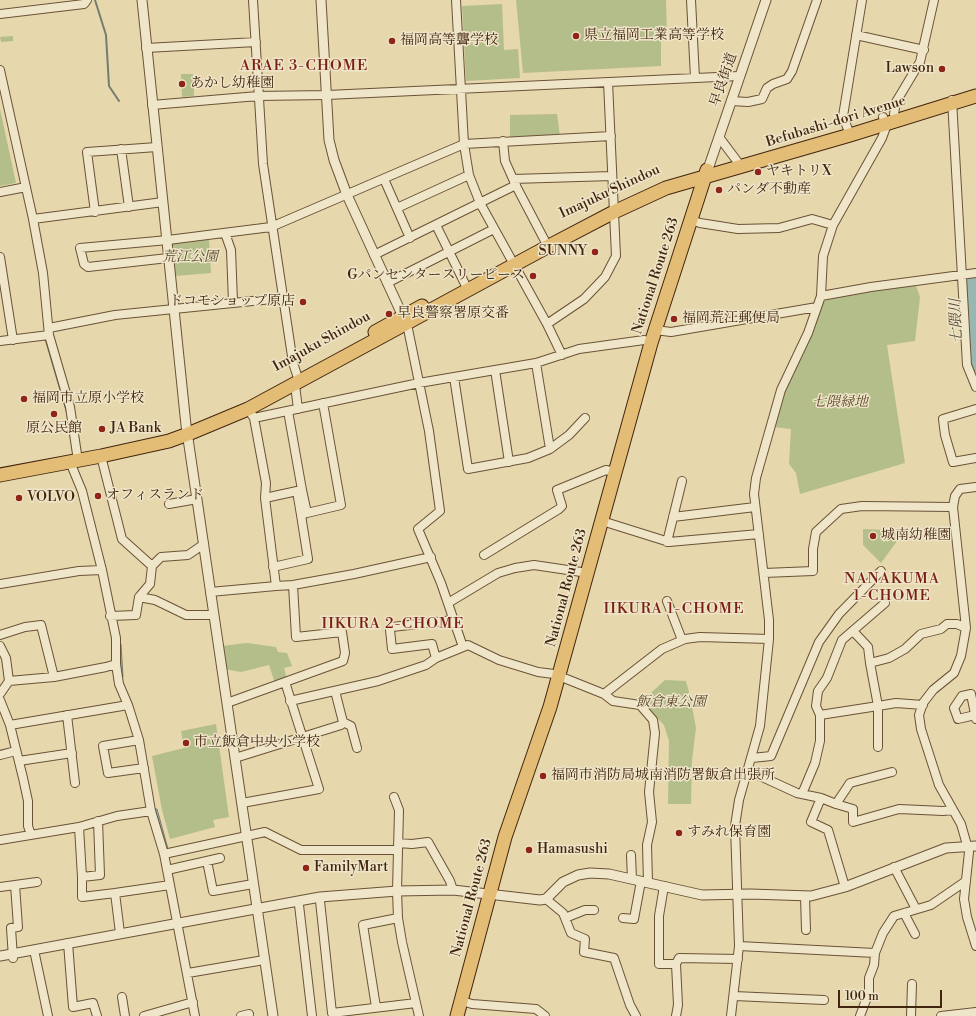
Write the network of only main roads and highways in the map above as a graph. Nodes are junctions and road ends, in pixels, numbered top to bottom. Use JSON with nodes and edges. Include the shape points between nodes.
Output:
{"nodes":[{"id":1,"x":976,"y":89,"type":"edge"},
{"id":2,"x":976,"y":96,"type":"edge"},
{"id":3,"x":952,"y":100,"type":"junction"},
{"id":4,"x":849,"y":132,"type":"junction"},
{"id":5,"x":707,"y":173,"type":"junction"},
{"id":6,"x":614,"y":209,"type":"junction"},
{"id":7,"x":512,"y":263,"type":"junction"},
{"id":8,"x":405,"y":320,"type":"junction"},
{"id":9,"x":296,"y":380,"type":"junction"},
{"id":10,"x":187,"y":430,"type":"junction"},
{"id":11,"x":73,"y":458,"type":"junction"},
{"id":12,"x":0,"y":468,"type":"edge"},
{"id":13,"x":0,"y":475,"type":"edge"},
{"id":14,"x":458,"y":1016,"type":"edge"}],
"edges":[{"from":1,"to":3,"type":"highway","name":"Befubashi-dori Avenue"},
{"from":2,"to":3,"type":"highway","name":"Befubashi-dori Avenue"},
{"from":3,"to":4,"type":"highway","name":"Befubashi-dori Avenue"},
{"from":4,"to":5,"type":"highway","name":"Befubashi-dori Avenue"},
{"from":4,"to":5,"type":"highway","name":"Befubashi-dori Avenue","via":[[737,160]]},
{"from":5,"to":6,"type":"highway","name":"Imajuku Shindou","via":[[660,186]]},
{"from":5,"to":14,"type":"highway","name":"National Route 263","via":[[653,337],[560,676],[505,837]]},
{"from":6,"to":7,"type":"highway","name":"Imajuku Shindou"},
{"from":6,"to":7,"type":"highway","name":"Imajuku Shindou","via":[[546,240]]},
{"from":7,"to":8,"type":"highway","name":"Imajuku Shindou"},
{"from":7,"to":8,"type":"highway","name":"Imajuku Shindou","via":[[465,284]]},
{"from":8,"to":9,"type":"highway","name":"Imajuku Shindou"},
{"from":9,"to":10,"type":"highway","name":"Imajuku Shindou"},
{"from":9,"to":10,"type":"highway","name":"Imajuku Shindou","via":[[251,413]]},
{"from":10,"to":11,"type":"highway","name":"Imajuku Shindou"},
{"from":10,"to":11,"type":"highway","name":"Imajuku Shindou","via":[[169,440],[101,456]]},
{"from":11,"to":12,"type":"highway","name":"Imajuku Shindou"},
{"from":11,"to":13,"type":"highway","name":"Imajuku Shindou"}]}
